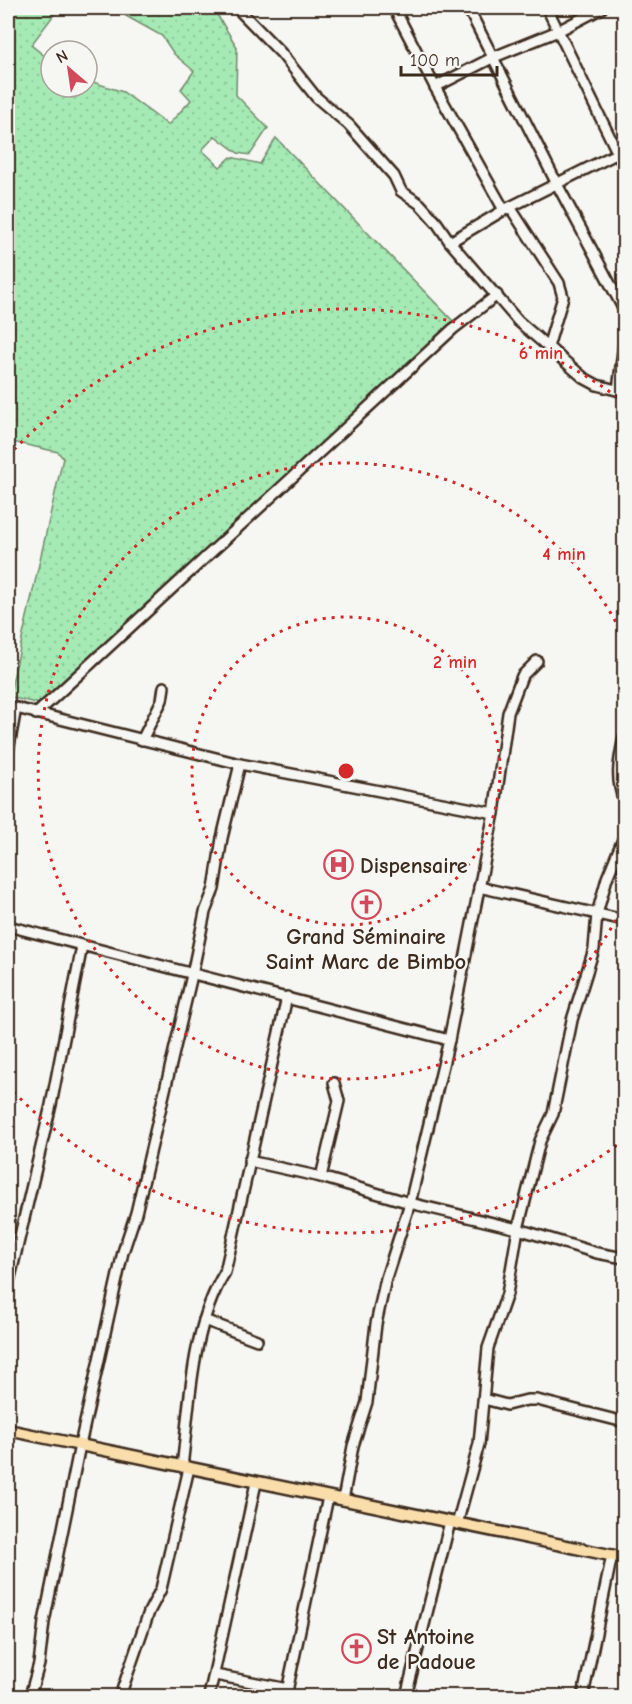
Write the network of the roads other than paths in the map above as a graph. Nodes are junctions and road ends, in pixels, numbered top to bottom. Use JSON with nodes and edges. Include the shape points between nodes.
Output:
{"nodes":[{"id":1,"x":394,"y":8,"type":"edge"},
{"id":2,"x":468,"y":8,"type":"edge"},
{"id":3,"x":547,"y":8,"type":"edge"},
{"id":4,"x":602,"y":8,"type":"edge"},
{"id":5,"x":238,"y":9,"type":"edge"},
{"id":6,"x":558,"y":31,"type":"junction"},
{"id":7,"x":494,"y":57,"type":"junction"},
{"id":8,"x":435,"y":87,"type":"junction"},
{"id":9,"x":621,"y":152,"type":"edge"},
{"id":10,"x":624,"y":166,"type":"edge"},
{"id":11,"x":556,"y":184,"type":"junction"},
{"id":12,"x":507,"y":209,"type":"junction"},
{"id":13,"x":450,"y":242,"type":"junction"},
{"id":14,"x":497,"y":295,"type":"junction"},
{"id":15,"x":624,"y":310,"type":"edge"},
{"id":16,"x":453,"y":329,"type":"junction"},
{"id":17,"x":442,"y":334,"type":"dead end"},
{"id":18,"x":624,"y":343,"type":"edge"},
{"id":19,"x":548,"y":347,"type":"junction"},
{"id":20,"x":621,"y":391,"type":"edge"},
{"id":21,"x":537,"y":661,"type":"dead end"},
{"id":22,"x":164,"y":687,"type":"dead end"},
{"id":23,"x":12,"y":707,"type":"edge"},
{"id":24,"x":36,"y":714,"type":"junction"},
{"id":25,"x":624,"y":738,"type":"edge"},
{"id":26,"x":142,"y":740,"type":"junction"},
{"id":27,"x":8,"y":752,"type":"edge"},
{"id":28,"x":240,"y":764,"type":"junction"},
{"id":29,"x":624,"y":801,"type":"edge"},
{"id":30,"x":494,"y":813,"type":"junction"},
{"id":31,"x":624,"y":837,"type":"edge"},
{"id":32,"x":479,"y":887,"type":"junction"},
{"id":33,"x":597,"y":914,"type":"junction"},
{"id":34,"x":624,"y":920,"type":"edge"},
{"id":35,"x":8,"y":926,"type":"edge"},
{"id":36,"x":82,"y":946,"type":"junction"},
{"id":37,"x":192,"y":975,"type":"junction"},
{"id":38,"x":287,"y":997,"type":"junction"},
{"id":39,"x":449,"y":1040,"type":"junction"},
{"id":40,"x":334,"y":1083,"type":"dead end"},
{"id":41,"x":249,"y":1161,"type":"junction"},
{"id":42,"x":321,"y":1177,"type":"junction"},
{"id":43,"x":410,"y":1203,"type":"junction"},
{"id":44,"x":518,"y":1228,"type":"junction"},
{"id":45,"x":624,"y":1258,"type":"edge"},
{"id":46,"x":8,"y":1286,"type":"edge"},
{"id":47,"x":204,"y":1320,"type":"junction"},
{"id":48,"x":257,"y":1340,"type":"dead end"},
{"id":49,"x":483,"y":1399,"type":"junction"},
{"id":50,"x":624,"y":1422,"type":"edge"},
{"id":51,"x":8,"y":1430,"type":"edge"},
{"id":52,"x":80,"y":1444,"type":"junction"},
{"id":53,"x":185,"y":1467,"type":"junction"},
{"id":54,"x":256,"y":1483,"type":"junction"},
{"id":55,"x":328,"y":1497,"type":"junction"},
{"id":56,"x":343,"y":1500,"type":"junction"},
{"id":57,"x":454,"y":1523,"type":"junction"},
{"id":58,"x":612,"y":1556,"type":"junction"},
{"id":59,"x":624,"y":1558,"type":"edge"},
{"id":60,"x":215,"y":1675,"type":"junction"},
{"id":61,"x":287,"y":1693,"type":"edge"},
{"id":62,"x":30,"y":1696,"type":"edge"},
{"id":63,"x":120,"y":1696,"type":"edge"},
{"id":64,"x":209,"y":1696,"type":"edge"},
{"id":65,"x":406,"y":1696,"type":"edge"},
{"id":66,"x":583,"y":1696,"type":"edge"}],
"edges":[{"from":1,"to":8,"type":"street"},
{"from":2,"to":7,"type":"street"},
{"from":3,"to":6,"type":"street"},
{"from":4,"to":6,"type":"street"},
{"from":5,"to":13,"type":"street","via":[[316,97],[349,124],[394,176],[401,191],[420,204]]},
{"from":6,"to":7,"type":"street"},
{"from":6,"to":9,"type":"street"},
{"from":7,"to":8,"type":"street"},
{"from":7,"to":11,"type":"street"},
{"from":8,"to":12,"type":"street"},
{"from":9,"to":10,"type":"street"},
{"from":9,"to":11,"type":"street"},
{"from":11,"to":12,"type":"street"},
{"from":11,"to":15,"type":"street"},
{"from":12,"to":13,"type":"street"},
{"from":12,"to":19,"type":"street","via":[[558,283],[563,297]]},
{"from":13,"to":14,"type":"street"},
{"from":14,"to":16,"type":"street"},
{"from":14,"to":19,"type":"street","via":[[518,321]]},
{"from":16,"to":17,"type":"street"},
{"from":16,"to":24,"type":"street"},
{"from":18,"to":20,"type":"street"},
{"from":19,"to":20,"type":"street","via":[[584,378]]},
{"from":21,"to":30,"type":"street","via":[[522,676],[508,714]]},
{"from":22,"to":26,"type":"street","via":[[162,700]]},
{"from":23,"to":24,"type":"street"},
{"from":23,"to":27,"type":"street"},
{"from":24,"to":26,"type":"street"},
{"from":25,"to":29,"type":"street","via":[[617,771]]},
{"from":26,"to":28,"type":"street"},
{"from":28,"to":30,"type":"street"},
{"from":28,"to":37,"type":"street"},
{"from":30,"to":32,"type":"street"},
{"from":31,"to":33,"type":"street"},
{"from":32,"to":33,"type":"street"},
{"from":32,"to":39,"type":"street"},
{"from":33,"to":34,"type":"street"},
{"from":33,"to":44,"type":"street","via":[[594,949],[572,1020],[553,1114],[540,1141]]},
{"from":35,"to":36,"type":"street"},
{"from":36,"to":37,"type":"street"},
{"from":36,"to":46,"type":"street","via":[[51,1105]]},
{"from":37,"to":38,"type":"street"},
{"from":37,"to":52,"type":"street"},
{"from":38,"to":39,"type":"street"},
{"from":38,"to":41,"type":"street"},
{"from":39,"to":43,"type":"street"},
{"from":40,"to":42,"type":"street","via":[[339,1101]]},
{"from":41,"to":42,"type":"street"},
{"from":41,"to":47,"type":"street","via":[[225,1272]]},
{"from":42,"to":43,"type":"street"},
{"from":43,"to":44,"type":"street"},
{"from":43,"to":56,"type":"street","via":[[386,1278],[366,1402]]},
{"from":44,"to":45,"type":"street"},
{"from":44,"to":49,"type":"street","via":[[507,1294],[488,1348]]},
{"from":47,"to":48,"type":"street"},
{"from":47,"to":53,"type":"street","via":[[194,1373]]},
{"from":49,"to":50,"type":"street","via":[[507,1405],[537,1400]]},
{"from":49,"to":57,"type":"street","via":[[479,1444]]},
{"from":51,"to":52,"type":"main road"},
{"from":52,"to":53,"type":"main road"},
{"from":52,"to":62,"type":"street"},
{"from":53,"to":54,"type":"main road"},
{"from":53,"to":63,"type":"street","via":[[161,1589]]},
{"from":54,"to":55,"type":"main road"},
{"from":54,"to":60,"type":"street"},
{"from":55,"to":56,"type":"main road"},
{"from":55,"to":61,"type":"street"},
{"from":56,"to":57,"type":"main road"},
{"from":57,"to":58,"type":"main road"},
{"from":57,"to":65,"type":"street"},
{"from":58,"to":59,"type":"main road"},
{"from":58,"to":66,"type":"street"},
{"from":60,"to":61,"type":"street"},
{"from":60,"to":64,"type":"street"}]}
